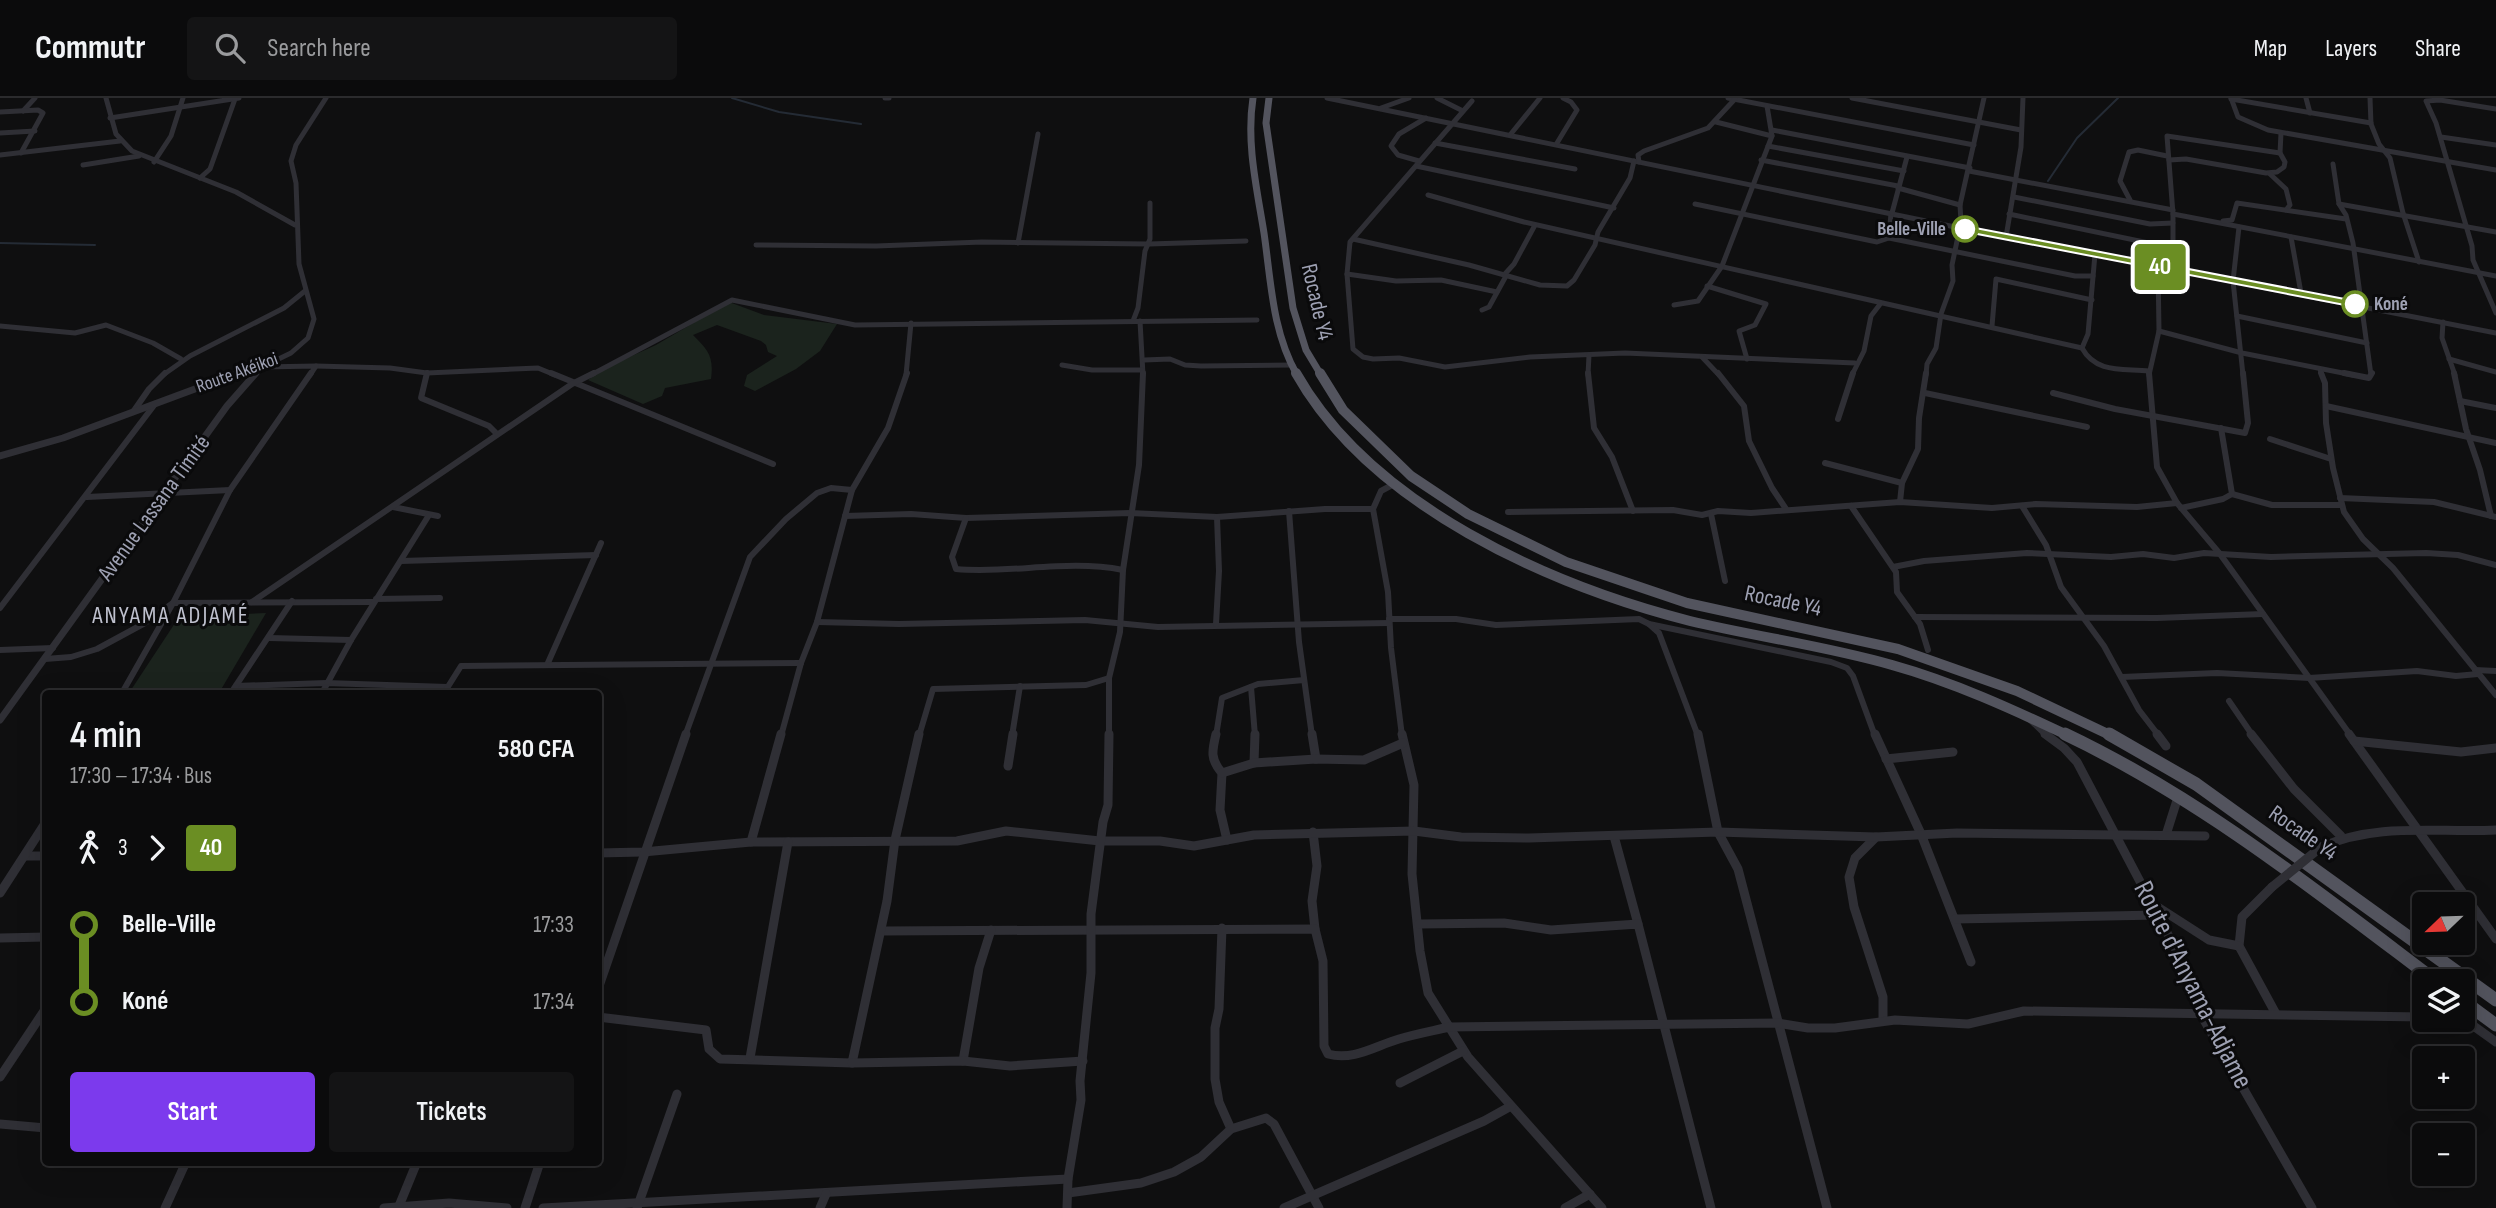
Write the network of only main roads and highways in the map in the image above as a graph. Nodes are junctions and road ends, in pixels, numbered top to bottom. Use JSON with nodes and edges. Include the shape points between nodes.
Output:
{"nodes":[{"id":1,"x":1253,"y":98,"type":"edge"},
{"id":2,"x":1269,"y":98,"type":"edge"},
{"id":3,"x":2420,"y":969,"type":"edge"},
{"id":4,"x":2496,"y":1000,"type":"edge"},
{"id":5,"x":2475,"y":1010,"type":"edge"},
{"id":6,"x":2496,"y":1025,"type":"edge"}],
"edges":[{"from":1,"to":3,"type":"highway","name":"Rocade Y4","via":[[1250,124],[1268,261],[1287,354],[1324,415],[1394,484],[1504,552],[1614,597],[1688,620],[1894,666],[1953,685],[2092,746],[2179,796]]},
{"from":2,"to":4,"type":"highway","name":"Rocade Y4","via":[[1266,123],[1273,178],[1293,308],[1306,350],[1343,410],[1410,476],[1468,514],[1566,562],[1687,603],[1898,649],[2017,691],[2101,730],[2196,784]]},
{"from":5,"to":6,"type":"highway"}]}
